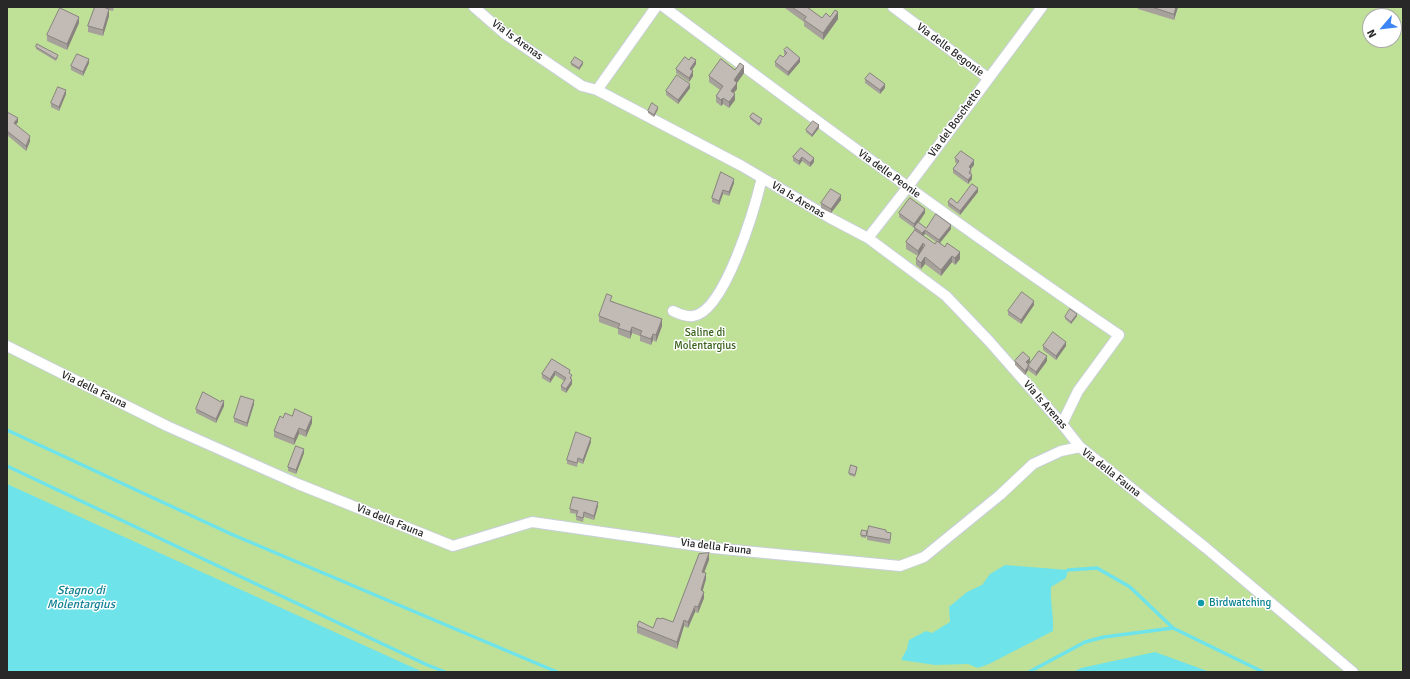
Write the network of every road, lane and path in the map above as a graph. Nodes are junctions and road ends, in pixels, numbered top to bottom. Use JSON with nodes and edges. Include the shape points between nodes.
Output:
{"nodes":[{"id":1,"x":474,"y":7,"type":"edge"},
{"id":2,"x":656,"y":7,"type":"edge"},
{"id":3,"x":664,"y":7,"type":"edge"},
{"id":4,"x":893,"y":7,"type":"edge"},
{"id":5,"x":1042,"y":7,"type":"edge"},
{"id":6,"x":988,"y":78,"type":"junction"},
{"id":7,"x":597,"y":90,"type":"junction"},
{"id":8,"x":762,"y":178,"type":"junction"},
{"id":9,"x":907,"y":188,"type":"junction"},
{"id":10,"x":868,"y":238,"type":"junction"},
{"id":11,"x":673,"y":311,"type":"dead end"},
{"id":12,"x":7,"y":346,"type":"edge"},
{"id":13,"x":1062,"y":424,"type":"junction"},
{"id":14,"x":1080,"y":447,"type":"junction"},
{"id":15,"x":1353,"y":672,"type":"edge"}],
"edges":[{"from":1,"to":7,"type":"street","name":"Via Is Arenas","via":[[504,33],[582,86]]},
{"from":2,"to":7,"type":"street"},
{"from":3,"to":9,"type":"street","name":"Via delle Peonie"},
{"from":4,"to":6,"type":"street","name":"Via delle Begonie"},
{"from":5,"to":6,"type":"street","name":"Via del Boschetto"},
{"from":6,"to":9,"type":"street","name":"Via del Boschetto"},
{"from":7,"to":8,"type":"street","name":"Via Is Arenas"},
{"from":8,"to":10,"type":"street","name":"Via Is Arenas"},
{"from":8,"to":11,"type":"street","via":[[755,209],[726,282],[716,298],[706,310],[694,316],[680,315]]},
{"from":9,"to":10,"type":"street","name":"Via del Boschetto"},
{"from":9,"to":13,"type":"street","name":"Via delle Peonie","via":[[1010,262],[1119,335],[1078,391]]},
{"from":10,"to":13,"type":"street","name":"Via Is Arenas","via":[[946,296],[989,340]]},
{"from":12,"to":14,"type":"street","name":"Via della Fauna","via":[[167,426],[298,484],[453,546],[532,522],[714,548],[900,566],[924,557],[1000,495],[1033,464],[1061,451]]},
{"from":13,"to":14,"type":"street","name":"Via Is Arenas"},
{"from":14,"to":15,"type":"street","name":"Via della Fauna","via":[[1206,548]]}]}
